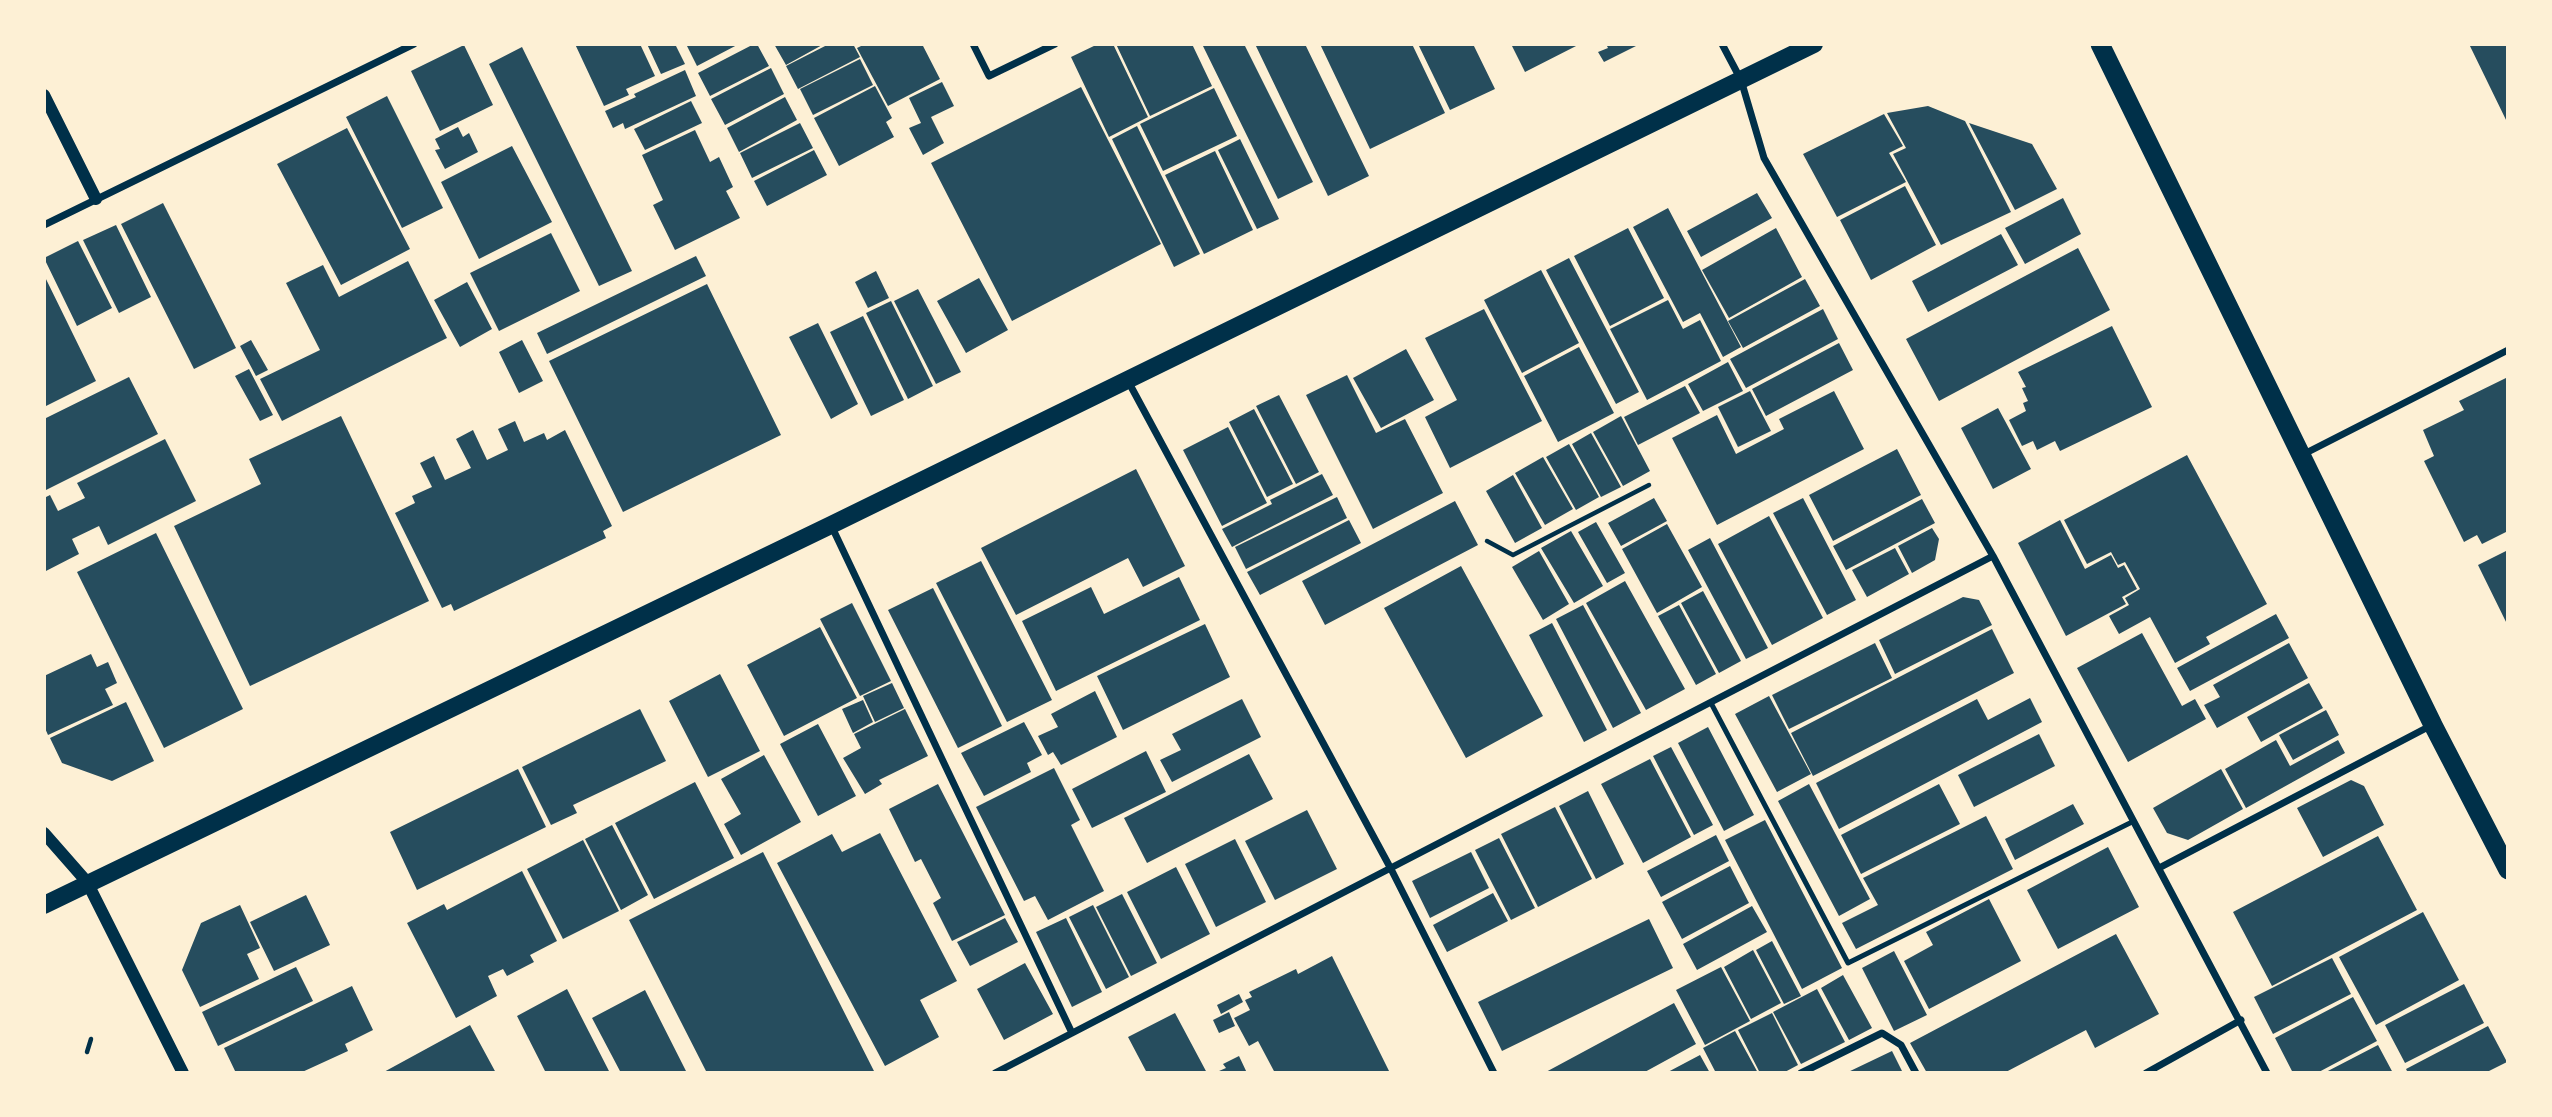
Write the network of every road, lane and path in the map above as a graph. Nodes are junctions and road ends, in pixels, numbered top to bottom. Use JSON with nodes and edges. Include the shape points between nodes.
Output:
{"nodes":[{"id":1,"x":414,"y":44,"type":"edge"},
{"id":2,"x":973,"y":44,"type":"edge"},
{"id":3,"x":1055,"y":44,"type":"edge"},
{"id":4,"x":1722,"y":44,"type":"edge"},
{"id":5,"x":1814,"y":44,"type":"edge"},
{"id":6,"x":2100,"y":44,"type":"edge"},
{"id":7,"x":1741,"y":80,"type":"junction"},
{"id":8,"x":44,"y":95,"type":"edge"},
{"id":9,"x":96,"y":199,"type":"junction"},
{"id":10,"x":44,"y":225,"type":"edge"},
{"id":11,"x":2508,"y":350,"type":"edge"},
{"id":12,"x":1127,"y":380,"type":"junction"},
{"id":13,"x":2301,"y":456,"type":"junction"},
{"id":14,"x":1649,"y":485,"type":"dead end"},
{"id":15,"x":831,"y":525,"type":"junction"},
{"id":16,"x":1488,"y":541,"type":"dead end"},
{"id":17,"x":1993,"y":556,"type":"junction"},
{"id":18,"x":1711,"y":703,"type":"junction"},
{"id":19,"x":2433,"y":725,"type":"junction"},
{"id":20,"x":2135,"y":821,"type":"junction"},
{"id":21,"x":44,"y":833,"type":"edge"},
{"id":22,"x":2159,"y":868,"type":"junction"},
{"id":23,"x":1391,"y":869,"type":"junction"},
{"id":24,"x":2508,"y":870,"type":"edge"},
{"id":25,"x":87,"y":882,"type":"junction"},
{"id":26,"x":44,"y":905,"type":"edge"},
{"id":27,"x":2241,"y":1020,"type":"junction"},
{"id":28,"x":1072,"y":1033,"type":"junction"},
{"id":29,"x":92,"y":1039,"type":"dead end"},
{"id":30,"x":87,"y":1052,"type":"dead end"},
{"id":31,"x":183,"y":1073,"type":"edge"},
{"id":32,"x":995,"y":1073,"type":"edge"},
{"id":33,"x":1494,"y":1073,"type":"edge"},
{"id":34,"x":1801,"y":1073,"type":"edge"},
{"id":35,"x":1916,"y":1073,"type":"edge"},
{"id":36,"x":2146,"y":1073,"type":"edge"},
{"id":37,"x":2267,"y":1073,"type":"edge"}],
"edges":[{"from":1,"to":9,"type":"street"},
{"from":2,"to":3,"type":"street","via":[[989,76]]},
{"from":4,"to":7,"type":"street"},
{"from":5,"to":7,"type":"main road"},
{"from":6,"to":13,"type":"highway"},
{"from":7,"to":12,"type":"main road"},
{"from":7,"to":17,"type":"street","via":[[1764,158]]},
{"from":8,"to":9,"type":"street"},
{"from":9,"to":10,"type":"street"},
{"from":11,"to":13,"type":"street"},
{"from":12,"to":15,"type":"main road"},
{"from":12,"to":23,"type":"street"},
{"from":13,"to":19,"type":"highway"},
{"from":14,"to":16,"type":"path","via":[[1513,555]]},
{"from":15,"to":25,"type":"main road"},
{"from":15,"to":28,"type":"street"},
{"from":17,"to":18,"type":"street"},
{"from":17,"to":20,"type":"street"},
{"from":18,"to":20,"type":"lane","via":[[1848,963]]},
{"from":18,"to":23,"type":"street"},
{"from":19,"to":22,"type":"street"},
{"from":19,"to":24,"type":"highway"},
{"from":20,"to":22,"type":"street"},
{"from":21,"to":25,"type":"street"},
{"from":22,"to":27,"type":"street"},
{"from":23,"to":28,"type":"street"},
{"from":23,"to":33,"type":"street"},
{"from":25,"to":26,"type":"main road"},
{"from":25,"to":31,"type":"street"},
{"from":27,"to":36,"type":"street"},
{"from":27,"to":37,"type":"street"},
{"from":28,"to":32,"type":"street"},
{"from":29,"to":30,"type":"path"},
{"from":34,"to":35,"type":"street","via":[[1882,1033],[1901,1045]]}]}
